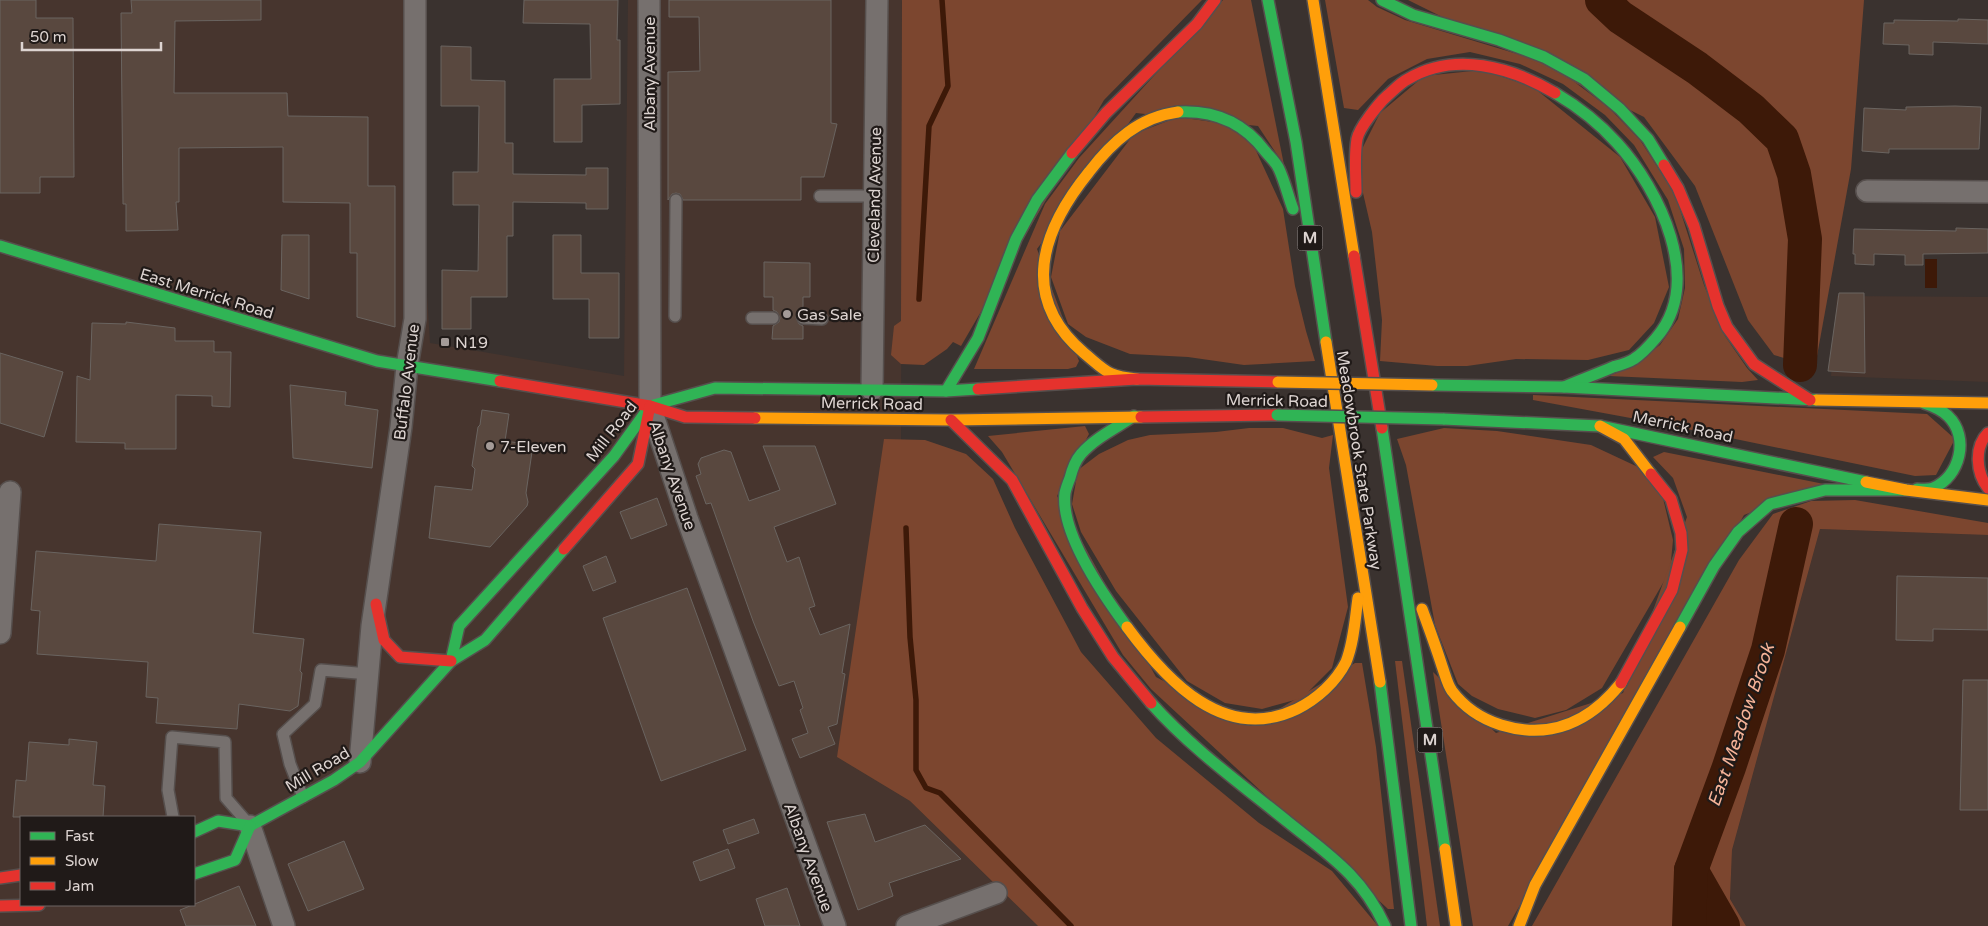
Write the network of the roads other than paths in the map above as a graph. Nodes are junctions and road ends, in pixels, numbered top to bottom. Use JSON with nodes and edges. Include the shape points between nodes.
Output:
{"nodes":[{"id":1,"x":415,"y":0,"type":"edge"},
{"id":2,"x":649,"y":0,"type":"edge"},
{"id":3,"x":877,"y":0,"type":"edge"},
{"id":4,"x":1215,"y":0,"type":"edge"},
{"id":5,"x":1268,"y":0,"type":"edge"},
{"id":6,"x":1313,"y":0,"type":"edge"},
{"id":7,"x":1382,"y":0,"type":"edge"},
{"id":8,"x":1867,"y":191,"type":"dead end"},
{"id":9,"x":1988,"y":192,"type":"edge"},
{"id":10,"x":820,"y":196,"type":"dead end"},
{"id":11,"x":874,"y":196,"type":"junction"},
{"id":12,"x":676,"y":200,"type":"dead end"},
{"id":13,"x":0,"y":246,"type":"edge"},
{"id":14,"x":1354,"y":266,"type":"junction"},
{"id":15,"x":1315,"y":274,"type":"junction"},
{"id":16,"x":675,"y":316,"type":"dead end"},
{"id":17,"x":752,"y":318,"type":"dead end"},
{"id":18,"x":773,"y":318,"type":"dead end"},
{"id":19,"x":803,"y":318,"type":"dead end"},
{"id":20,"x":822,"y":319,"type":"dead end"},
{"id":21,"x":406,"y":366,"type":"junction"},
{"id":22,"x":1137,"y":379,"type":"junction"},
{"id":23,"x":1564,"y":387,"type":"junction"},
{"id":24,"x":872,"y":390,"type":"junction"},
{"id":25,"x":946,"y":391,"type":"junction"},
{"id":26,"x":1810,"y":400,"type":"junction"},
{"id":27,"x":1910,"y":401,"type":"junction"},
{"id":28,"x":1988,"y":402,"type":"edge"},
{"id":29,"x":650,"y":406,"type":"junction"},
{"id":30,"x":1134,"y":416,"type":"junction"},
{"id":31,"x":951,"y":420,"type":"junction"},
{"id":32,"x":1600,"y":426,"type":"junction"},
{"id":33,"x":1988,"y":433,"type":"edge"},
{"id":34,"x":1988,"y":488,"type":"edge"},
{"id":35,"x":1906,"y":490,"type":"junction"},
{"id":36,"x":10,"y":492,"type":"dead end"},
{"id":37,"x":1988,"y":500,"type":"edge"},
{"id":38,"x":1402,"y":555,"type":"junction"},
{"id":39,"x":1362,"y":579,"type":"junction"},
{"id":40,"x":376,"y":604,"type":"junction"},
{"id":41,"x":0,"y":633,"type":"edge"},
{"id":42,"x":451,"y":660,"type":"junction"},
{"id":43,"x":369,"y":674,"type":"junction"},
{"id":44,"x":360,"y":762,"type":"junction"},
{"id":45,"x":303,"y":797,"type":"junction"},
{"id":46,"x":173,"y":816,"type":"edge"},
{"id":47,"x":250,"y":826,"type":"junction"},
{"id":48,"x":195,"y":832,"type":"edge"},
{"id":49,"x":195,"y":874,"type":"edge"},
{"id":50,"x":20,"y":875,"type":"edge"},
{"id":51,"x":0,"y":878,"type":"edge"},
{"id":52,"x":996,"y":893,"type":"dead end"},
{"id":53,"x":20,"y":905,"type":"edge"},
{"id":54,"x":0,"y":906,"type":"edge"},
{"id":55,"x":284,"y":926,"type":"edge"},
{"id":56,"x":835,"y":926,"type":"edge"},
{"id":57,"x":907,"y":926,"type":"edge"},
{"id":58,"x":1385,"y":926,"type":"edge"},
{"id":59,"x":1411,"y":926,"type":"edge"},
{"id":60,"x":1456,"y":926,"type":"edge"},
{"id":61,"x":1519,"y":926,"type":"edge"}],
"edges":[{"from":1,"to":21,"type":"street","name":"Buffalo Avenue","via":[[415,319]]},
{"from":2,"to":29,"type":"street","name":"Albany Avenue"},
{"from":3,"to":11,"type":"street","name":"Cleveland Avenue"},
{"from":4,"to":25,"type":"main road","via":[[1197,24],[1106,113],[1037,200],[1016,239],[978,338]]},
{"from":5,"to":15,"type":"main road","name":"Meadowbrook State Parkway","number":"M","via":[[1296,142]]},
{"from":6,"to":14,"type":"main road","name":"Meadowbrook State Parkway","number":"M"},
{"from":7,"to":26,"type":"main road","via":[[1413,15],[1544,57],[1584,79],[1620,109],[1648,139],[1678,188],[1727,327],[1754,364]]},
{"from":8,"to":9,"type":"street"},
{"from":10,"to":11,"type":"lane"},
{"from":11,"to":24,"type":"street","name":"Cleveland Avenue"},
{"from":12,"to":16,"type":"lane"},
{"from":13,"to":21,"type":"main road","name":"East Merrick Road","via":[[335,348]]},
{"from":14,"to":23,"type":"main road","via":[[1357,137],[1378,103],[1407,79],[1434,67],[1488,65],[1532,79],[1571,102],[1616,142],[1637,168],[1668,226],[1675,254],[1677,291],[1672,312],[1657,337],[1634,359]]},
{"from":14,"to":38,"type":"main road","name":"Meadowbrook State Parkway","number":"M"},
{"from":15,"to":22,"type":"main road","via":[[1279,169],[1257,139],[1244,128],[1223,117],[1177,112],[1157,116],[1129,131],[1100,157],[1077,186],[1054,225],[1047,244],[1043,276],[1045,296],[1055,320],[1073,344],[1114,376]]},
{"from":15,"to":39,"type":"main road","name":"Meadowbrook State Parkway","number":"M"},
{"from":17,"to":18,"type":"lane"},
{"from":19,"to":20,"type":"lane"},
{"from":21,"to":29,"type":"main road","name":"Merrick Road"},
{"from":21,"to":40,"type":"street","name":"Buffalo Avenue","via":[[401,427]]},
{"from":22,"to":23,"type":"main road","name":"Merrick Road","bridge":true},
{"from":22,"to":25,"type":"main road","name":"Merrick Road"},
{"from":23,"to":26,"type":"main road","name":"Merrick Road"},
{"from":24,"to":25,"type":"main road","name":"Merrick Road"},
{"from":24,"to":29,"type":"main road","name":"Merrick Road","via":[[715,388]]},
{"from":26,"to":27,"type":"main road","name":"Merrick Road"},
{"from":27,"to":28,"type":"main road","name":"Merrick Road"},
{"from":27,"to":35,"type":"main road","via":[[1936,405],[1955,422],[1962,448],[1953,473],[1932,488]]},
{"from":29,"to":31,"type":"main road","name":"Merrick Road","via":[[685,417]]},
{"from":29,"to":42,"type":"main road","name":"Mill Road","via":[[614,456],[458,626]]},
{"from":29,"to":42,"type":"main road","name":"Mill Road","via":[[638,464],[485,640]]},
{"from":29,"to":56,"type":"street","name":"Albany Avenue"},
{"from":30,"to":31,"type":"main road","name":"Merrick Road"},
{"from":30,"to":32,"type":"main road","name":"Merrick Road","bridge":true,"via":[[1277,415]]},
{"from":30,"to":39,"type":"main road","via":[[1083,451],[1073,467],[1065,494],[1067,518],[1088,567],[1118,616],[1139,645],[1178,686],[1201,704],[1228,716],[1252,719],[1276,716],[1315,698],[1334,682],[1347,660]]},
{"from":31,"to":58,"type":"main road","via":[[1012,480],[1082,608],[1132,682],[1166,721],[1191,743],[1348,870],[1375,904]]},
{"from":32,"to":35,"type":"main road","name":"Merrick Road"},
{"from":32,"to":38,"type":"main road","via":[[1624,439],[1671,499],[1682,533],[1682,550],[1672,590],[1623,680],[1608,699],[1589,714],[1549,730],[1518,730],[1488,721],[1467,707],[1452,690]]},
{"from":33,"to":34,"type":"main road","via":[[1982,438],[1977,455]]},
{"from":35,"to":37,"type":"main road","name":"Merrick Road"},
{"from":35,"to":61,"type":"main road","via":[[1824,490],[1770,504],[1738,532],[1714,566],[1540,877]]},
{"from":36,"to":41,"type":"street"},
{"from":38,"to":60,"type":"main road","name":"Meadowbrook State Parkway","number":"M"},
{"from":39,"to":59,"type":"main road","name":"Meadowbrook State Parkway","number":"M","via":[[1385,714]]},
{"from":40,"to":42,"type":"main road","via":[[384,640],[400,657]]},
{"from":40,"to":43,"type":"street","name":"Buffalo Avenue"},
{"from":42,"to":44,"type":"main road","name":"Mill Road"},
{"from":43,"to":44,"type":"street","name":"Buffalo Avenue"},
{"from":43,"to":45,"type":"lane","via":[[321,670],[316,704],[284,734],[290,764]]},
{"from":44,"to":45,"type":"main road","name":"Mill Road"},
{"from":45,"to":47,"type":"main road","name":"Mill Road"},
{"from":46,"to":47,"type":"lane","via":[[168,790],[172,737],[225,742],[226,798]]},
{"from":47,"to":48,"type":"main road","via":[[218,822]]},
{"from":47,"to":49,"type":"main road","via":[[235,860]]},
{"from":47,"to":55,"type":"street"},
{"from":50,"to":51,"type":"main road"},
{"from":52,"to":57,"type":"street"},
{"from":53,"to":54,"type":"main road"}]}
